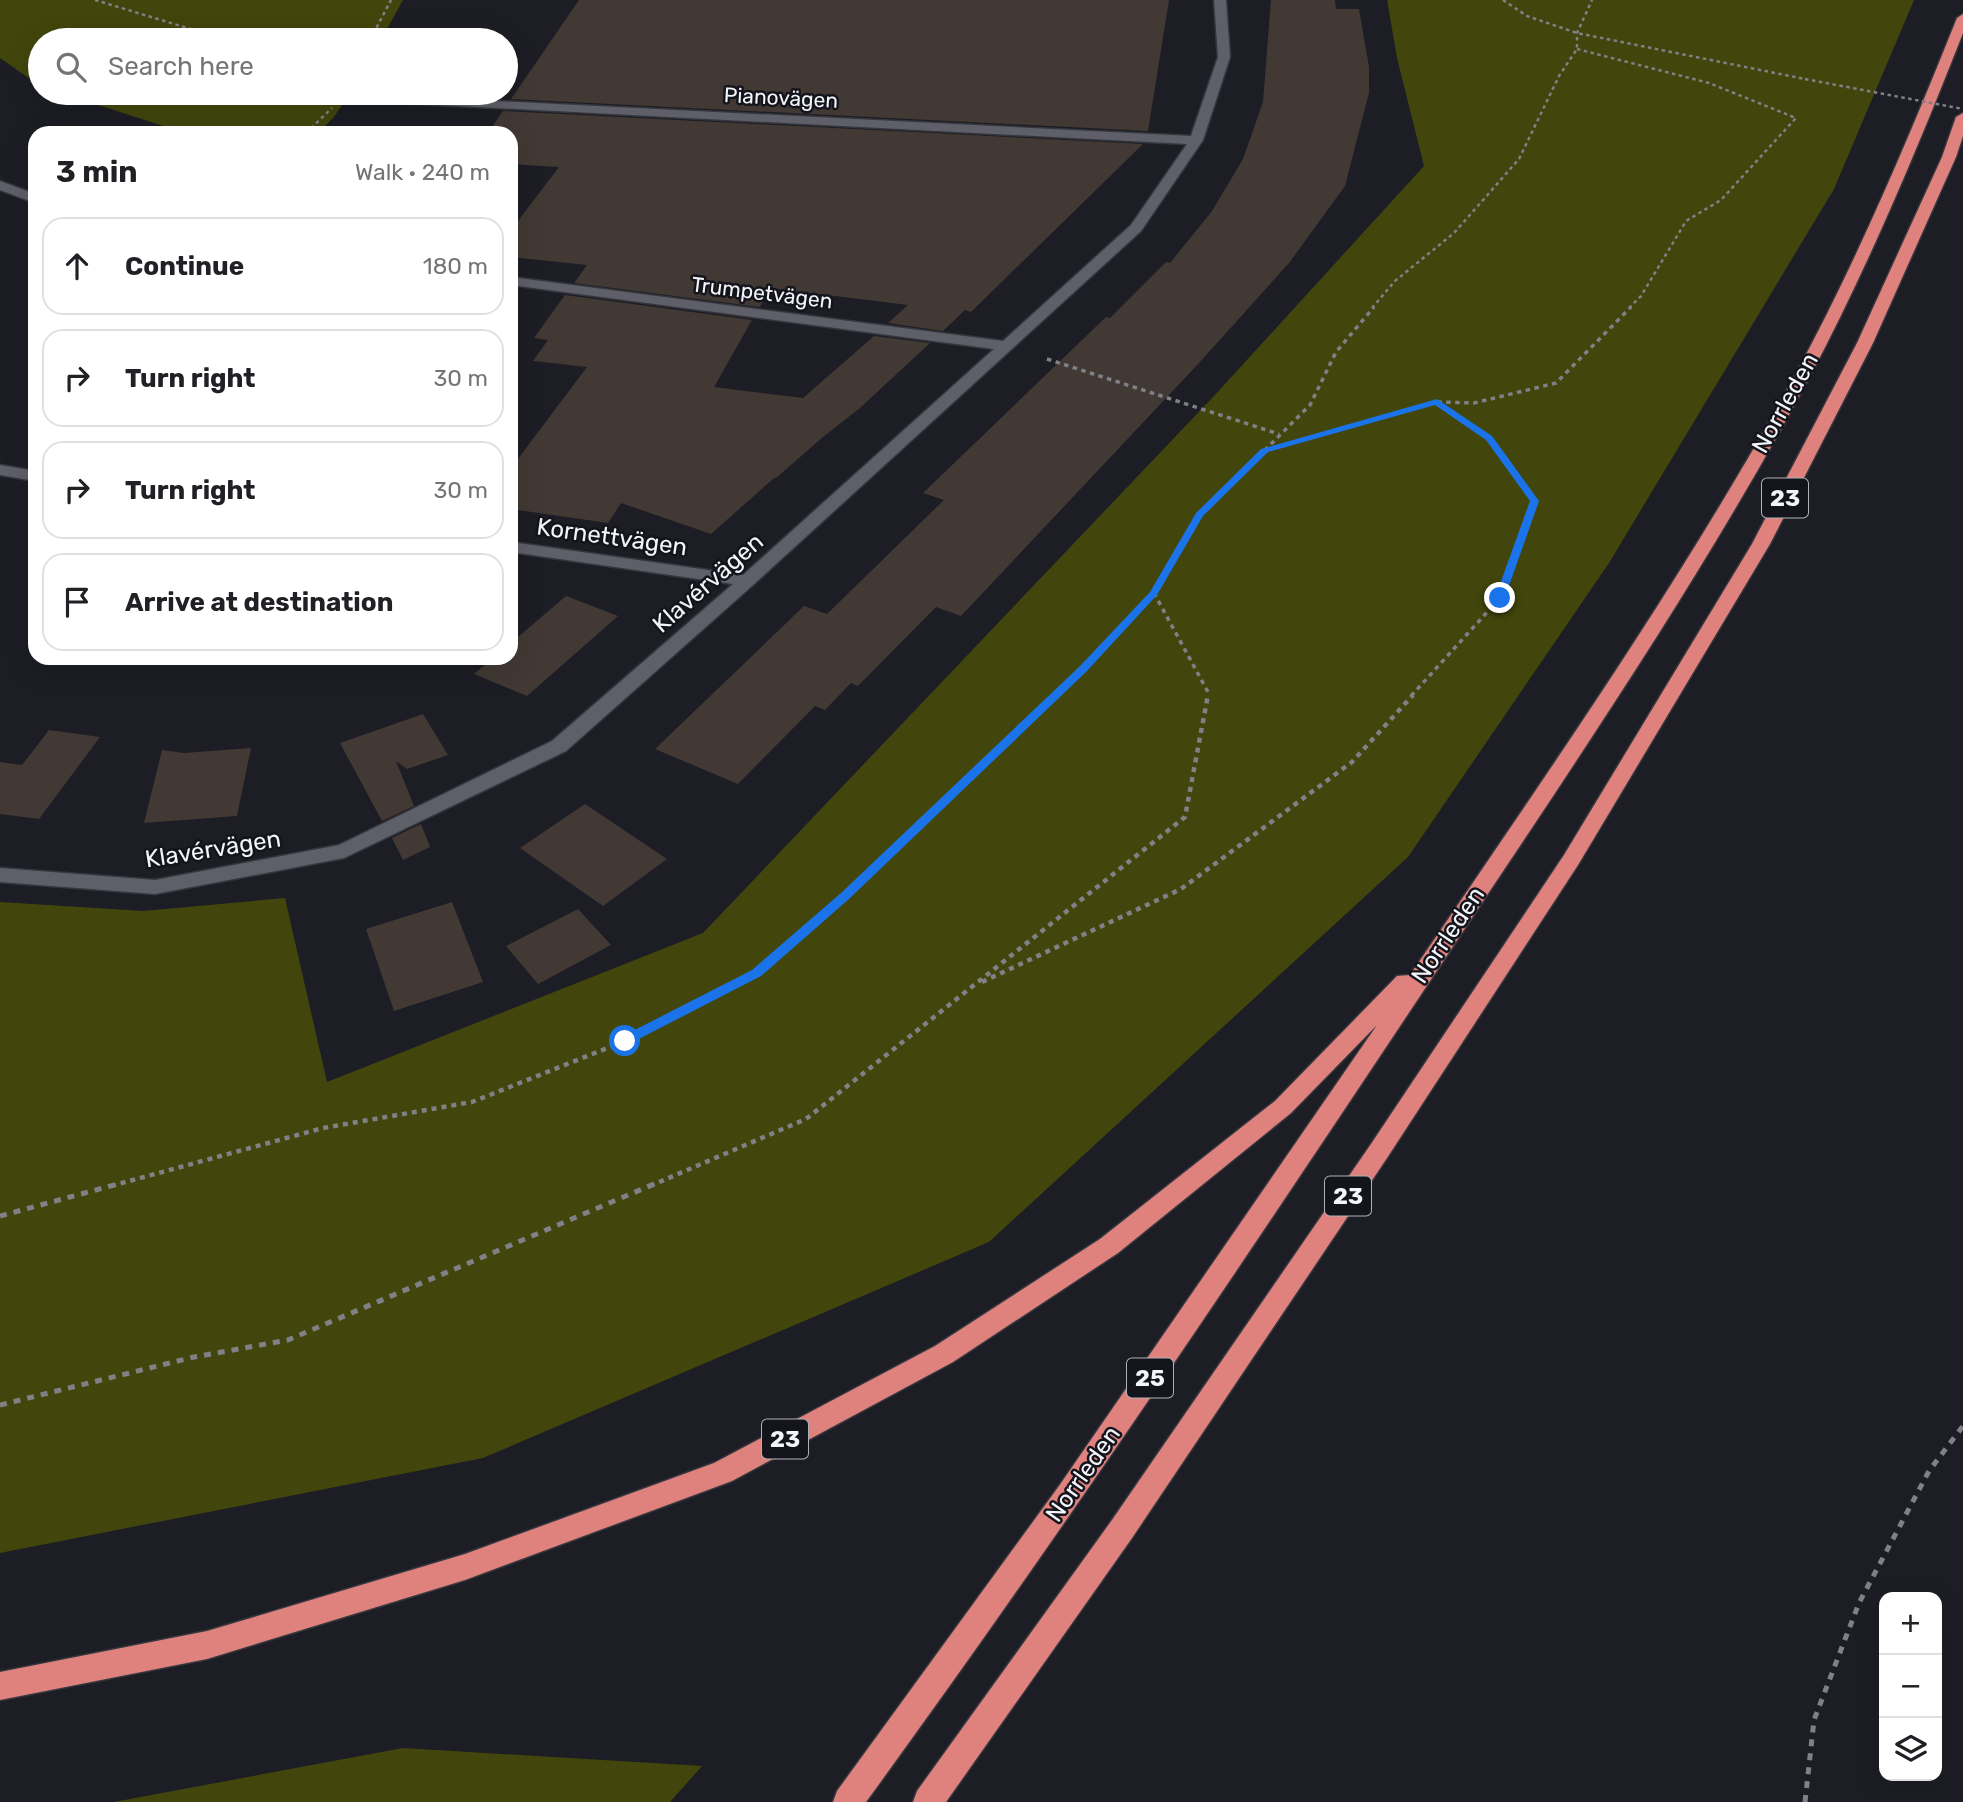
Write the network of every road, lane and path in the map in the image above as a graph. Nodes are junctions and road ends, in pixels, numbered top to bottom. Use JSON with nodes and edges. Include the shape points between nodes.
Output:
{"nodes":[{"id":1,"x":95,"y":0,"type":"edge"},
{"id":2,"x":391,"y":0,"type":"edge"},
{"id":3,"x":1220,"y":0,"type":"edge"},
{"id":4,"x":1503,"y":0,"type":"edge"},
{"id":5,"x":1592,"y":0,"type":"edge"},
{"id":6,"x":1963,"y":18,"type":"edge"},
{"id":7,"x":187,"y":28,"type":"edge"},
{"id":8,"x":376,"y":28,"type":"edge"},
{"id":9,"x":1577,"y":33,"type":"junction"},
{"id":10,"x":1577,"y":49,"type":"junction"},
{"id":11,"x":333,"y":105,"type":"dead end"},
{"id":12,"x":518,"y":105,"type":"edge"},
{"id":13,"x":1963,"y":109,"type":"edge"},
{"id":14,"x":1963,"y":117,"type":"edge"},
{"id":15,"x":313,"y":126,"type":"edge"},
{"id":16,"x":1196,"y":140,"type":"junction"},
{"id":17,"x":0,"y":185,"type":"edge"},
{"id":18,"x":28,"y":196,"type":"edge"},
{"id":19,"x":518,"y":282,"type":"edge"},
{"id":20,"x":1008,"y":346,"type":"junction"},
{"id":21,"x":1437,"y":401,"type":"junction"},
{"id":22,"x":1279,"y":435,"type":"junction"},
{"id":23,"x":1265,"y":450,"type":"junction"},
{"id":24,"x":0,"y":470,"type":"edge"},
{"id":25,"x":28,"y":475,"type":"edge"},
{"id":26,"x":518,"y":548,"type":"edge"},
{"id":27,"x":747,"y":581,"type":"junction"},
{"id":28,"x":1154,"y":593,"type":"junction"},
{"id":29,"x":0,"y":875,"type":"edge"},
{"id":30,"x":1441,"y":946,"type":"junction"},
{"id":31,"x":975,"y":985,"type":"junction"},
{"id":32,"x":0,"y":1216,"type":"edge"},
{"id":33,"x":0,"y":1405,"type":"edge"},
{"id":34,"x":1963,"y":1426,"type":"edge"},
{"id":35,"x":0,"y":1686,"type":"edge"},
{"id":36,"x":848,"y":1802,"type":"edge"},
{"id":37,"x":928,"y":1802,"type":"edge"},
{"id":38,"x":1805,"y":1802,"type":"edge"}],
"edges":[{"from":1,"to":7,"type":"path"},
{"from":2,"to":8,"type":"path"},
{"from":3,"to":16,"type":"street","name":"Klavérvägen","via":[[1224,57]]},
{"from":4,"to":9,"type":"path","via":[[1527,16]]},
{"from":5,"to":9,"type":"path"},
{"from":6,"to":30,"type":"highway","name":"Norrleden","number":"23","via":[[1911,150],[1799,382],[1620,682]]},
{"from":9,"to":10,"type":"path"},
{"from":9,"to":13,"type":"path","bridge":true},
{"from":10,"to":21,"type":"path","via":[[1709,83],[1796,118],[1721,200],[1686,221],[1641,296],[1556,383],[1474,403]]},
{"from":10,"to":22,"type":"path","via":[[1519,159],[1454,233],[1395,281],[1336,352],[1310,404]]},
{"from":11,"to":15,"type":"path"},
{"from":12,"to":16,"type":"street","name":"Pianovägen"},
{"from":14,"to":37,"type":"highway","name":"Norrleden","number":"23","via":[[1865,342],[1761,544],[1578,848],[1129,1518]]},
{"from":16,"to":20,"type":"street","name":"Klavérvägen","via":[[1136,228]]},
{"from":17,"to":18,"type":"street"},
{"from":19,"to":20,"type":"street","name":"Trumpetvägen"},
{"from":20,"to":22,"type":"path"},
{"from":20,"to":27,"type":"street","name":"Klavérvägen"},
{"from":21,"to":23,"type":"path"},
{"from":21,"to":31,"type":"path","via":[[1489,438],[1535,501],[1500,598],[1352,762],[1181,889]]},
{"from":22,"to":23,"type":"path"},
{"from":23,"to":28,"type":"path","via":[[1199,515]]},
{"from":24,"to":25,"type":"street"},
{"from":26,"to":27,"type":"street","name":"Kornettvägen"},
{"from":27,"to":29,"type":"street","name":"Klavérvägen","via":[[559,746],[344,851],[155,887]]},
{"from":28,"to":31,"type":"path","via":[[1208,692],[1185,817]]},
{"from":28,"to":32,"type":"path","via":[[985,766],[756,973],[625,1041],[472,1102],[323,1128]]},
{"from":30,"to":35,"type":"highway","number":"23","via":[[1283,1107],[1109,1246],[944,1354],[723,1472],[466,1567],[207,1645]]},
{"from":30,"to":36,"type":"highway","name":"Norrleden","number":"25","via":[[1222,1275]]},
{"from":31,"to":33,"type":"path","via":[[806,1119],[288,1340],[194,1357]]},
{"from":34,"to":38,"type":"path","via":[[1929,1471],[1859,1603],[1814,1720]]}]}
